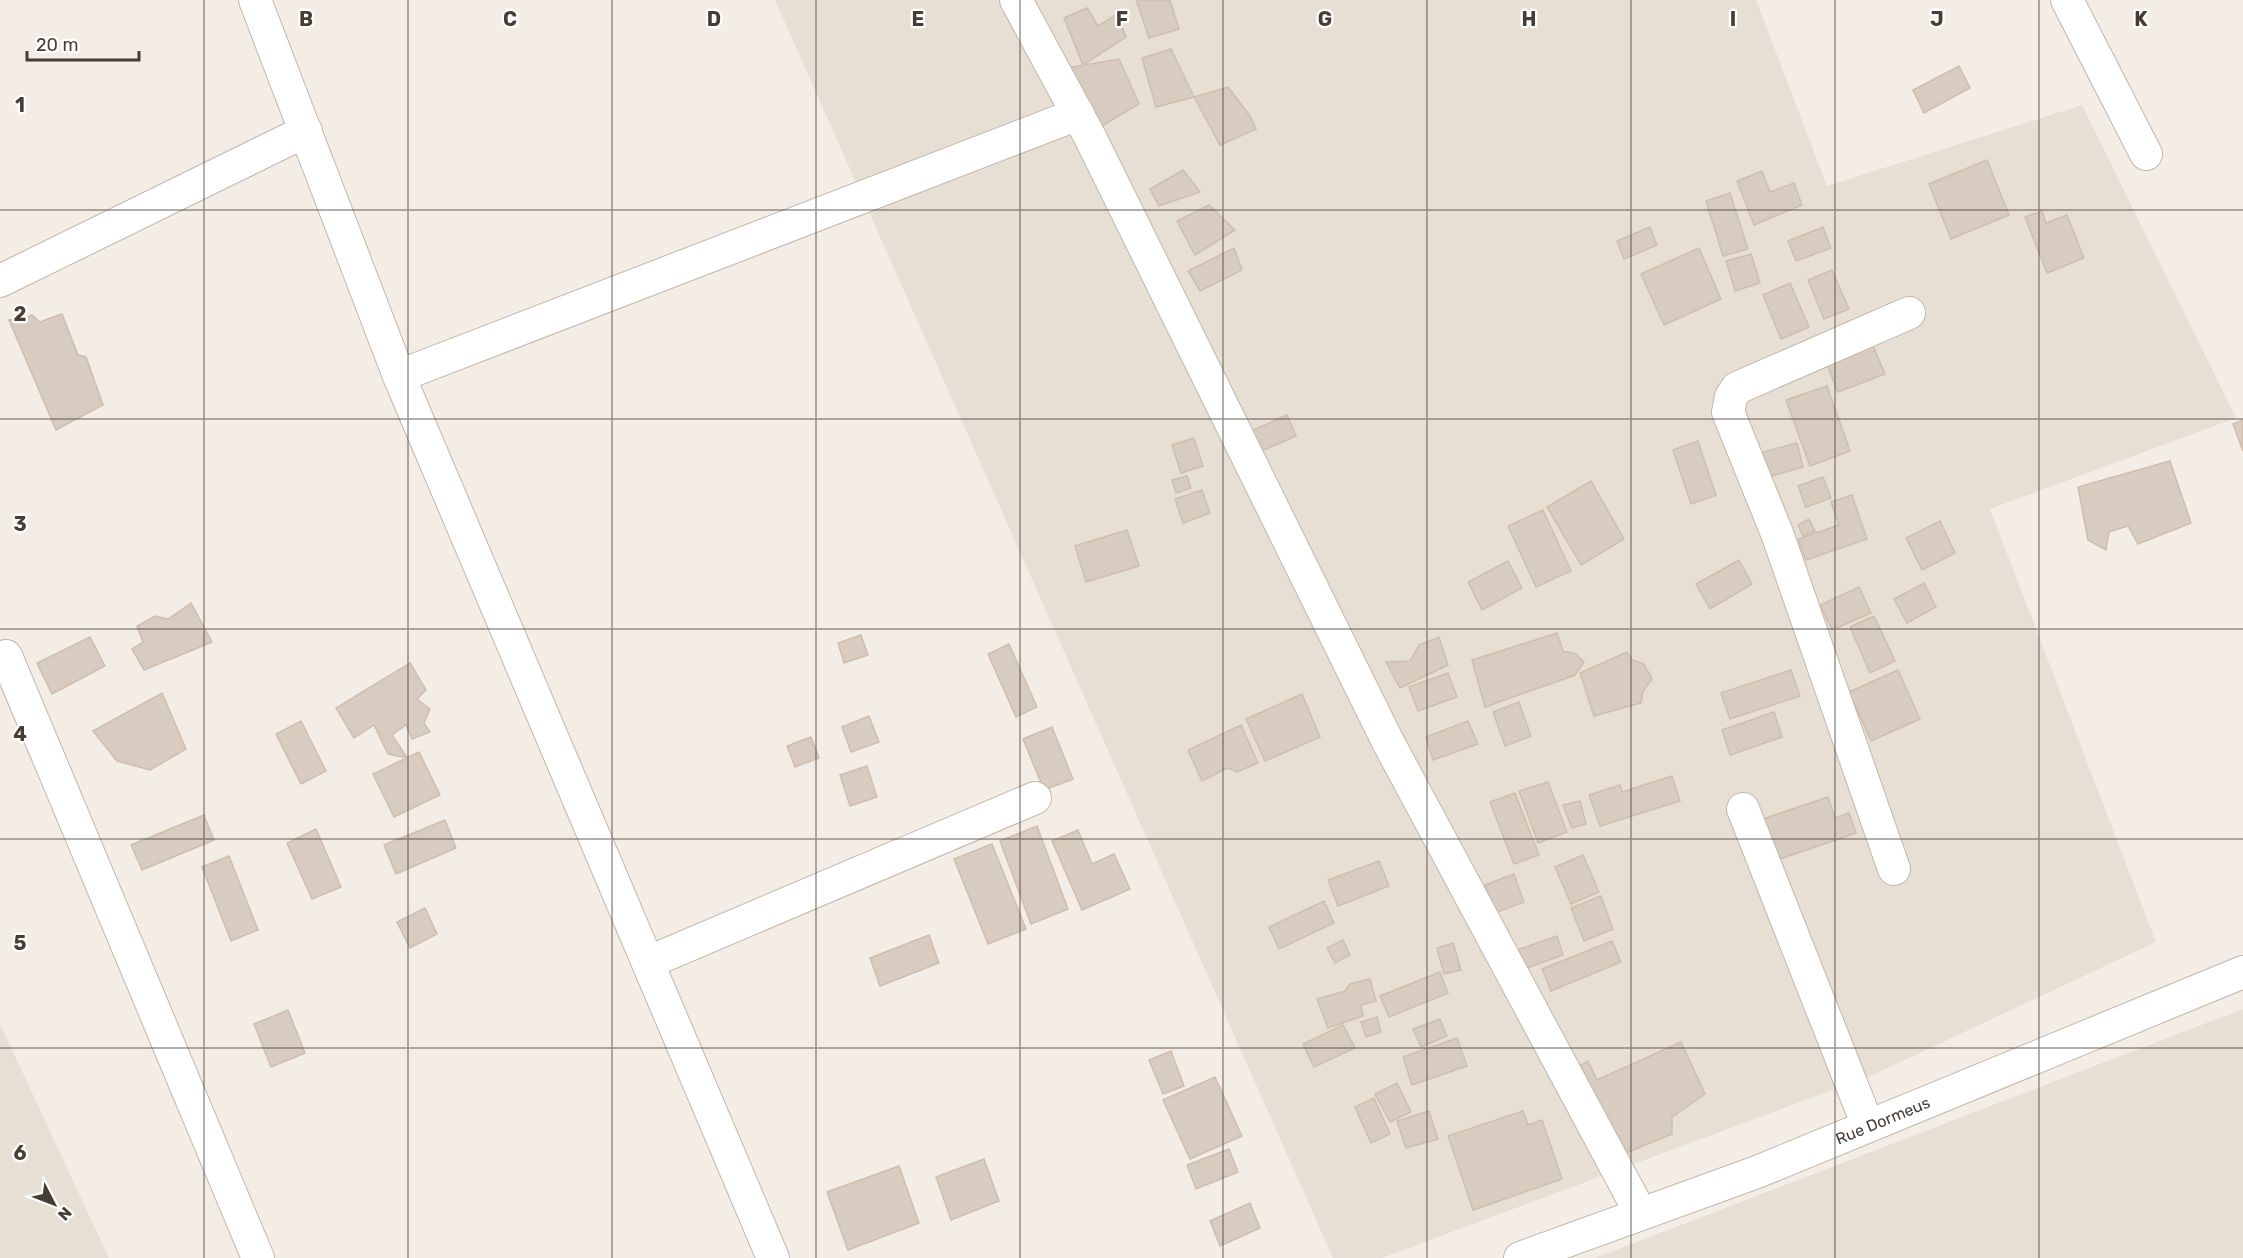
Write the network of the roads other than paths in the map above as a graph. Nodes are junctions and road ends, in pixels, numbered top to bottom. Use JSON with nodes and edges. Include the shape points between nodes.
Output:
{"nodes":[{"id":1,"x":255,"y":0,"type":"edge"},
{"id":2,"x":1016,"y":0,"type":"edge"},
{"id":3,"x":2067,"y":0,"type":"edge"},
{"id":4,"x":1078,"y":114,"type":"junction"},
{"id":5,"x":306,"y":131,"type":"junction"},
{"id":6,"x":2146,"y":154,"type":"dead end"},
{"id":7,"x":0,"y":281,"type":"edge"},
{"id":8,"x":1909,"y":313,"type":"dead end"},
{"id":9,"x":399,"y":376,"type":"junction"},
{"id":10,"x":6,"y":656,"type":"dead end"},
{"id":11,"x":1035,"y":798,"type":"dead end"},
{"id":12,"x":1743,"y":809,"type":"dead end"},
{"id":13,"x":1894,"y":869,"type":"dead end"},
{"id":14,"x":649,"y":962,"type":"junction"},
{"id":15,"x":2243,"y":972,"type":"edge"},
{"id":16,"x":1868,"y":1126,"type":"junction"},
{"id":17,"x":1641,"y":1214,"type":"junction"},
{"id":18,"x":258,"y":1258,"type":"edge"},
{"id":19,"x":773,"y":1258,"type":"edge"},
{"id":20,"x":1520,"y":1258,"type":"edge"}],
"edges":[{"from":1,"to":5,"type":"street"},
{"from":2,"to":4,"type":"street"},
{"from":3,"to":6,"type":"street"},
{"from":4,"to":9,"type":"street"},
{"from":4,"to":17,"type":"street","via":[[1388,740]]},
{"from":5,"to":7,"type":"street"},
{"from":5,"to":9,"type":"street"},
{"from":8,"to":13,"type":"street","via":[[1737,388],[1728,412],[1778,536]]},
{"from":9,"to":14,"type":"street"},
{"from":10,"to":18,"type":"street"},
{"from":11,"to":14,"type":"street"},
{"from":12,"to":16,"type":"street"},
{"from":14,"to":19,"type":"street"},
{"from":15,"to":16,"type":"street","name":"Rue Dormeus"},
{"from":16,"to":17,"type":"street","name":"Rue Dormeus"},
{"from":17,"to":20,"type":"street","name":"Rue Dormeus"}]}
